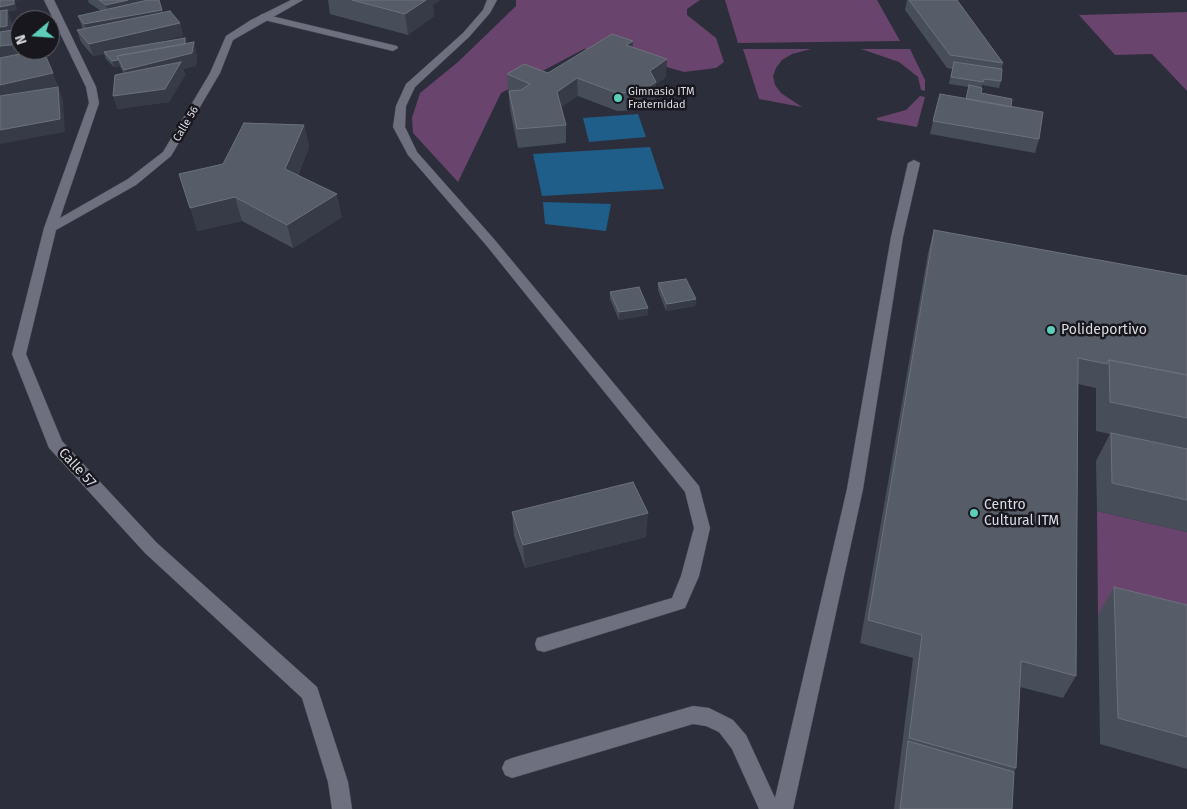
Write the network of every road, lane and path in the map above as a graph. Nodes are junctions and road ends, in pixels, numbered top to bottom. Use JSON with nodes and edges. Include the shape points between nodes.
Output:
{"nodes":[{"id":1,"x":49,"y":0,"type":"edge"},
{"id":2,"x":298,"y":0,"type":"edge"},
{"id":3,"x":492,"y":0,"type":"edge"},
{"id":4,"x":263,"y":16,"type":"junction"},
{"id":5,"x":392,"y":48,"type":"dead end"},
{"id":6,"x":914,"y":163,"type":"dead end"},
{"id":7,"x":50,"y":228,"type":"junction"},
{"id":8,"x":544,"y":644,"type":"dead end"},
{"id":9,"x":512,"y":768,"type":"dead end"},
{"id":10,"x":342,"y":809,"type":"edge"},
{"id":11,"x":770,"y":809,"type":"edge"},
{"id":12,"x":783,"y":809,"type":"edge"}],
"edges":[{"from":1,"to":7,"type":"street","name":"Calle 57","via":[[91,87],[94,103]]},
{"from":2,"to":4,"type":"street","name":"Calle 56"},
{"from":3,"to":8,"type":"street","via":[[466,35],[410,86],[401,106],[400,127],[412,153],[490,242],[693,490],[702,528],[690,576],[679,603]]},
{"from":4,"to":5,"type":"street"},
{"from":4,"to":7,"type":"street","name":"Calle 56","via":[[230,38],[215,73],[167,154],[132,182]]},
{"from":6,"to":12,"type":"street","via":[[897,237],[855,489]]},
{"from":7,"to":10,"type":"street","name":"Calle 57","via":[[19,354],[55,444],[151,548],[310,693],[338,782]]},
{"from":9,"to":11,"type":"street","via":[[693,715],[710,717],[726,726],[739,742]]}]}
